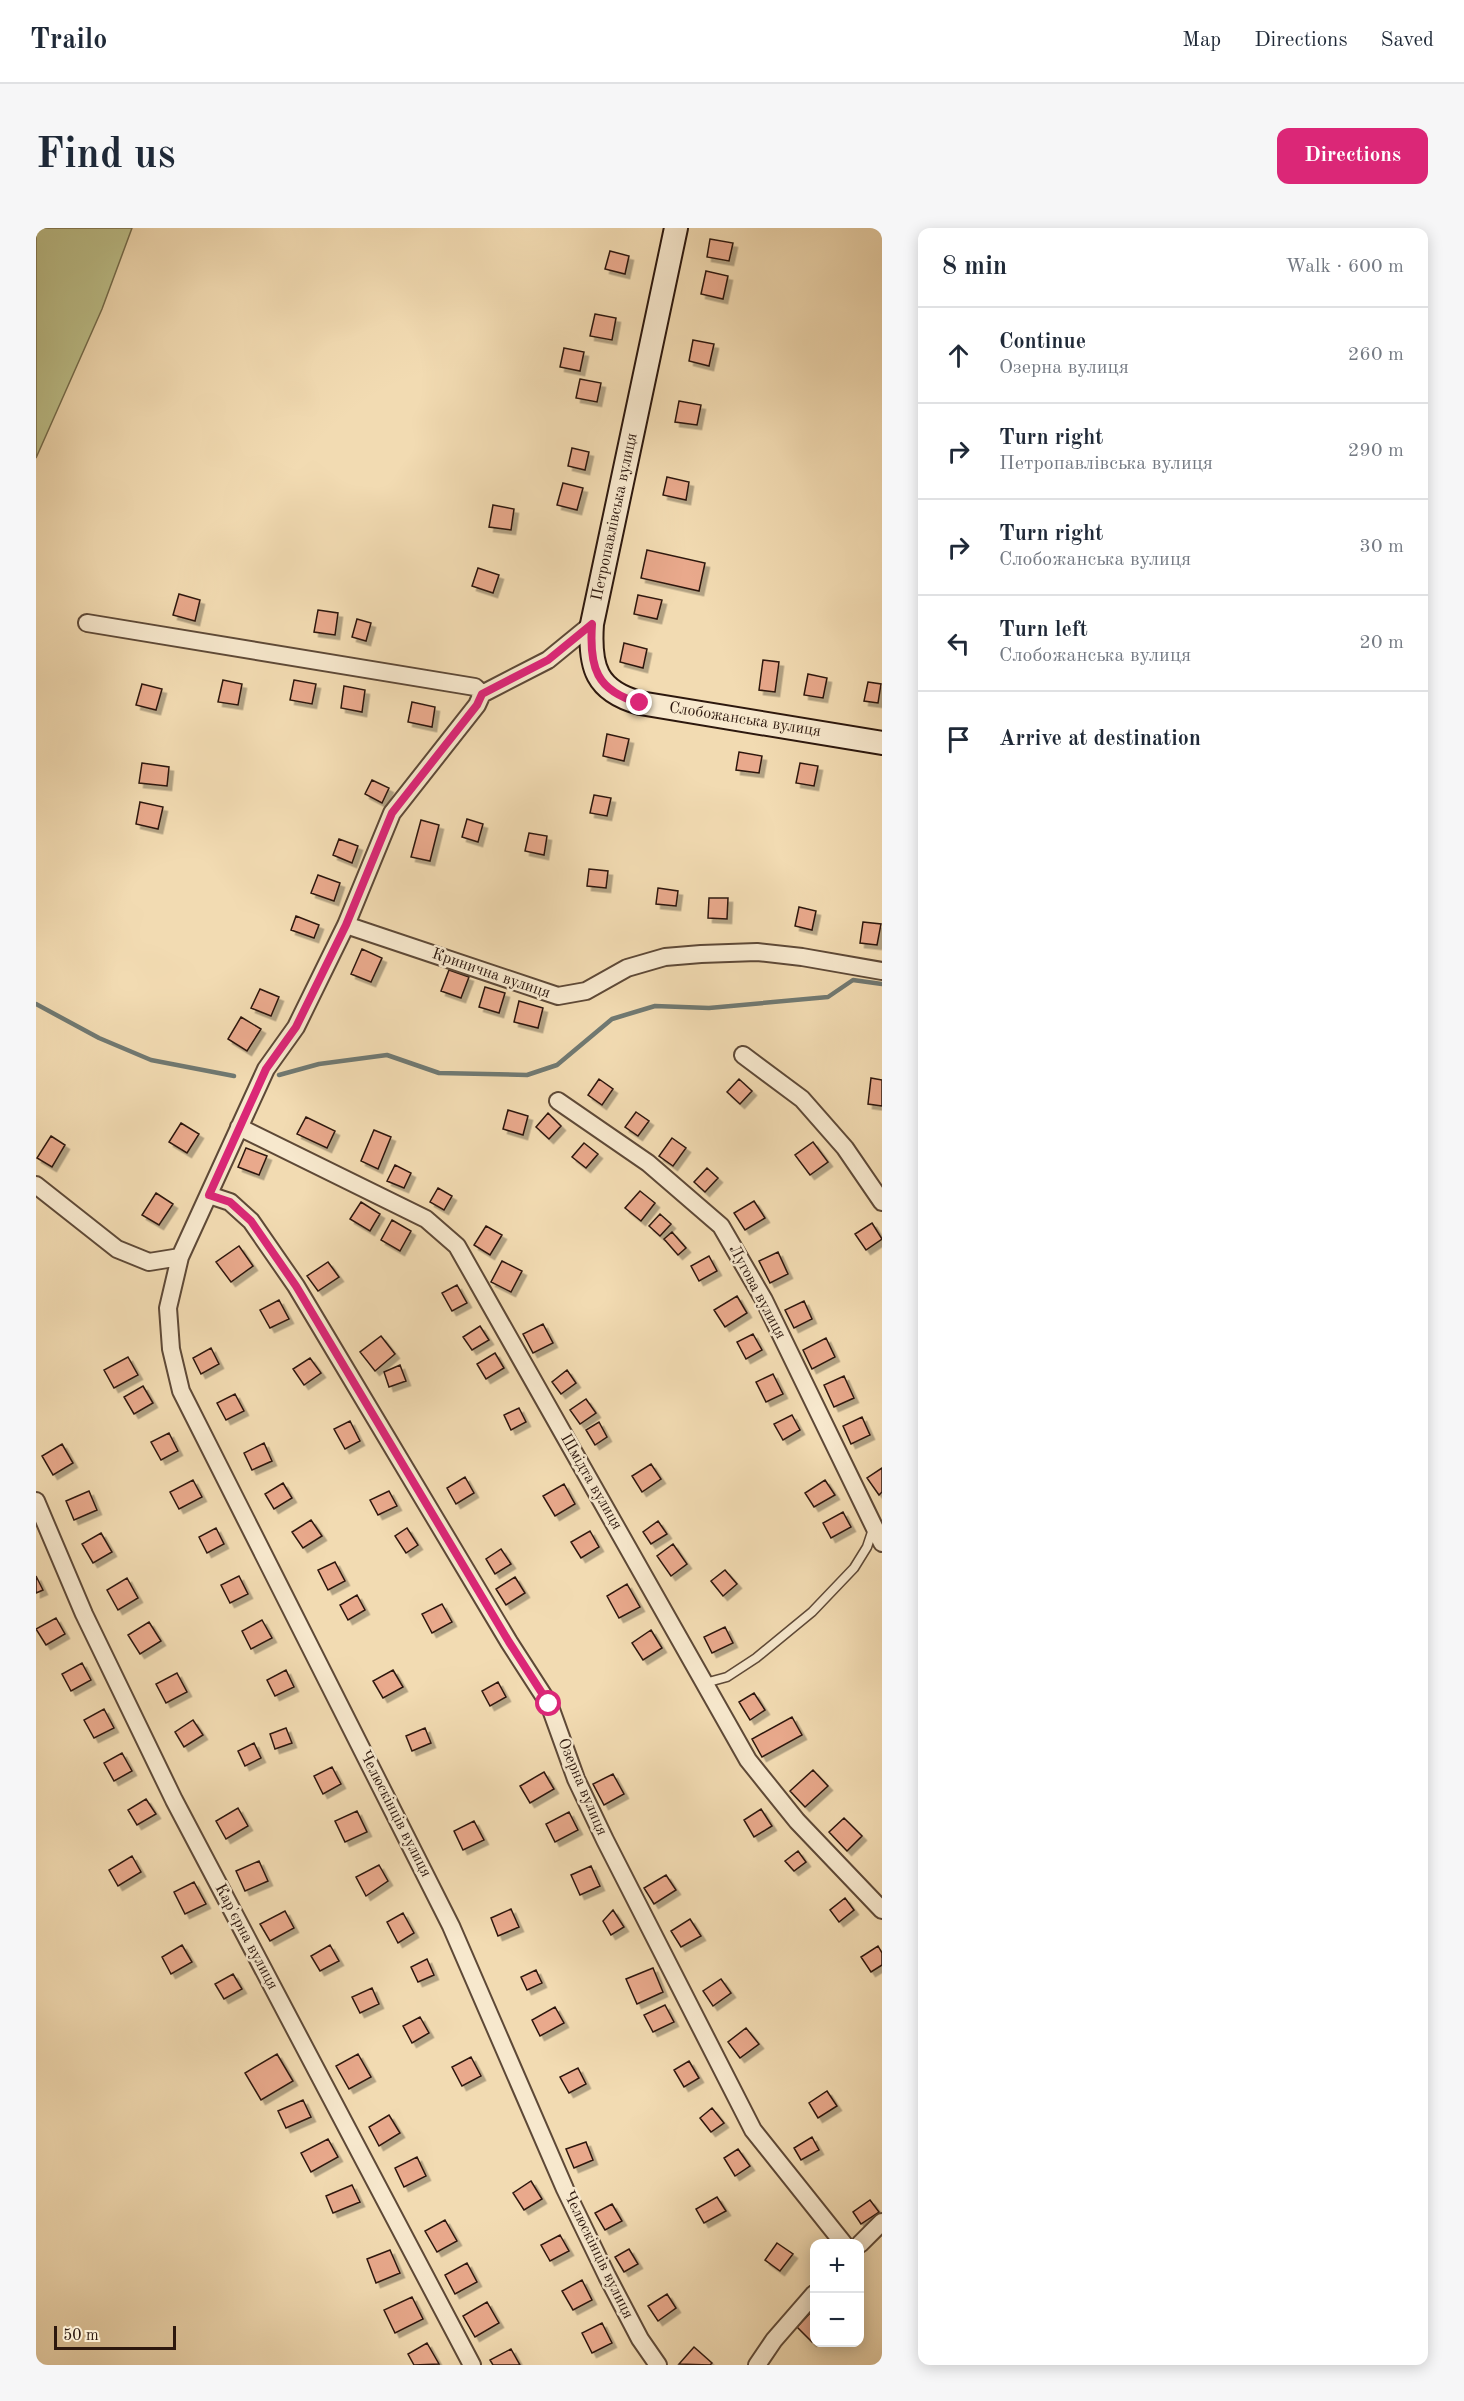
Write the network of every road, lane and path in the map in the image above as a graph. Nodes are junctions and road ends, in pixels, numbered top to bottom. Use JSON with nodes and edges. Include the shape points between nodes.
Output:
{"nodes":[{"id":1,"x":676,"y":228,"type":"edge"},
{"id":2,"x":87,"y":623,"type":"dead end"},
{"id":3,"x":592,"y":624,"type":"junction"},
{"id":4,"x":482,"y":694,"type":"junction"},
{"id":5,"x":882,"y":743,"type":"edge"},
{"id":6,"x":346,"y":925,"type":"junction"},
{"id":7,"x":882,"y":971,"type":"edge"},
{"id":8,"x":743,"y":1055,"type":"dead end"},
{"id":9,"x":558,"y":1101,"type":"dead end"},
{"id":10,"x":239,"y":1127,"type":"junction"},
{"id":11,"x":36,"y":1185,"type":"edge"},
{"id":12,"x":209,"y":1195,"type":"junction"},
{"id":13,"x":882,"y":1203,"type":"edge"},
{"id":14,"x":180,"y":1257,"type":"junction"},
{"id":15,"x":36,"y":1501,"type":"edge"},
{"id":16,"x":874,"y":1528,"type":"junction"},
{"id":17,"x":882,"y":1543,"type":"edge"},
{"id":18,"x":705,"y":1683,"type":"junction"},
{"id":19,"x":882,"y":1910,"type":"edge"},
{"id":20,"x":882,"y":2222,"type":"edge"},
{"id":21,"x":840,"y":2239,"type":"edge"},
{"id":22,"x":864,"y":2240,"type":"edge"},
{"id":23,"x":810,"y":2299,"type":"edge"},
{"id":24,"x":472,"y":2365,"type":"edge"},
{"id":25,"x":658,"y":2365,"type":"edge"},
{"id":26,"x":757,"y":2365,"type":"edge"}],
"edges":[{"from":1,"to":3,"type":"street","name":"Петропавлівська вулиця"},
{"from":2,"to":4,"type":"street","via":[[475,687]]},
{"from":3,"to":4,"type":"street","name":"Петропавлівська вулиця","via":[[548,660]]},
{"from":3,"to":5,"type":"street","name":"Слобожанська вулиця","via":[[593,666],[604,685],[623,699]]},
{"from":4,"to":6,"type":"street","via":[[392,813]]},
{"from":6,"to":7,"type":"street","name":"Кринична вулиця","via":[[558,996],[586,991],[627,968],[665,957],[701,954],[768,953]]},
{"from":6,"to":10,"type":"street","via":[[296,1027],[266,1069]]},
{"from":8,"to":13,"type":"street","via":[[802,1099],[844,1148]]},
{"from":9,"to":16,"type":"street","name":"Лугова вулиця","via":[[648,1163],[721,1226],[764,1300]]},
{"from":10,"to":12,"type":"street"},
{"from":10,"to":18,"type":"street","name":"Шмідта вулиця","via":[[426,1219],[457,1246]]},
{"from":11,"to":14,"type":"street","via":[[117,1249],[149,1262]]},
{"from":12,"to":14,"type":"street"},
{"from":12,"to":21,"type":"street","name":"Озерна вулиця","via":[[230,1202],[251,1221],[296,1286],[549,1704],[576,1779],[600,1830],[753,2130]]},
{"from":14,"to":25,"type":"street","name":"Челюскінців вулиця","via":[[168,1308],[171,1349],[181,1391],[451,1926],[565,2189],[640,2339]]},
{"from":15,"to":24,"type":"street","name":"Кар'єрна вулиця","via":[[84,1614],[174,1800]]},
{"from":16,"to":17,"type":"street","name":"Лугова вулиця"},
{"from":16,"to":18,"type":"lane","via":[[854,1568],[812,1612],[756,1658],[727,1677]]},
{"from":18,"to":19,"type":"street","name":"Шмідта вулиця","via":[[748,1760],[797,1821]]},
{"from":20,"to":22,"type":"street"},
{"from":23,"to":26,"type":"street"}]}
